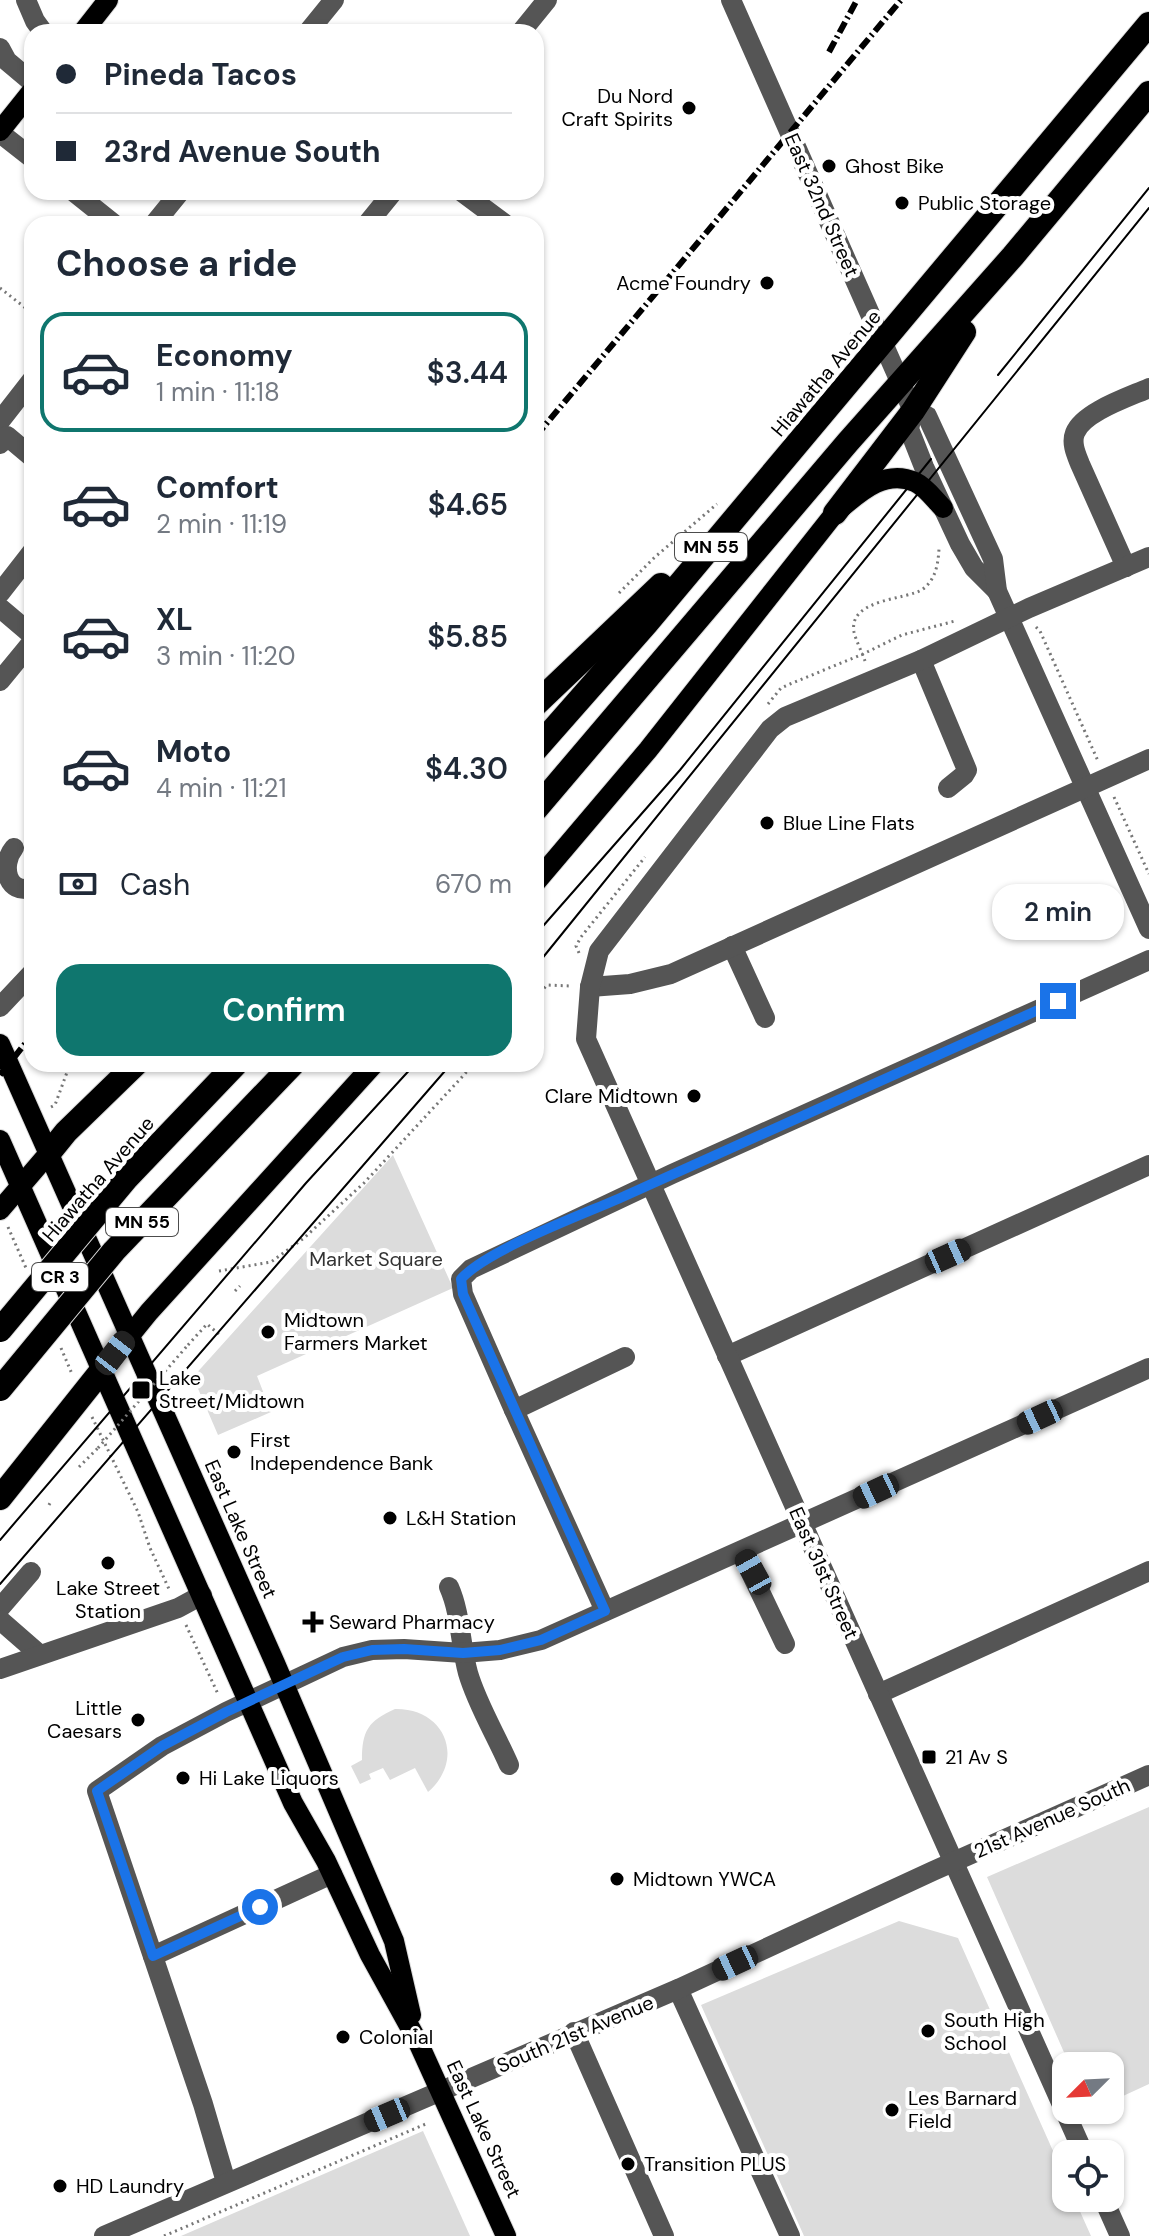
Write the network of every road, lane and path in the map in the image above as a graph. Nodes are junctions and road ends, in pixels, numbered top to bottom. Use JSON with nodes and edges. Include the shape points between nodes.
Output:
{"nodes":[{"id":1,"x":26,"y":0,"type":"edge"},
{"id":2,"x":108,"y":0,"type":"edge"},
{"id":3,"x":334,"y":0,"type":"edge"},
{"id":4,"x":547,"y":0,"type":"edge"},
{"id":5,"x":731,"y":0,"type":"edge"},
{"id":6,"x":37,"y":24,"type":"edge"},
{"id":7,"x":90,"y":24,"type":"edge"},
{"id":8,"x":314,"y":24,"type":"edge"},
{"id":9,"x":528,"y":24,"type":"edge"},
{"id":10,"x":1149,"y":24,"type":"edge"},
{"id":11,"x":0,"y":48,"type":"edge"},
{"id":12,"x":24,"y":75,"type":"edge"},
{"id":13,"x":1149,"y":93,"type":"edge"},
{"id":14,"x":24,"y":101,"type":"edge"},
{"id":15,"x":0,"y":132,"type":"edge"},
{"id":16,"x":24,"y":152,"type":"edge"},
{"id":17,"x":84,"y":200,"type":"edge"},
{"id":18,"x":174,"y":200,"type":"edge"},
{"id":19,"x":386,"y":200,"type":"edge"},
{"id":20,"x":473,"y":200,"type":"edge"},
{"id":21,"x":104,"y":216,"type":"edge"},
{"id":22,"x":160,"y":216,"type":"edge"},
{"id":23,"x":374,"y":216,"type":"edge"},
{"id":24,"x":494,"y":216,"type":"edge"},
{"id":25,"x":1013,"y":256,"type":"junction"},
{"id":26,"x":0,"y":288,"type":"edge"},
{"id":27,"x":24,"y":307,"type":"edge"},
{"id":28,"x":852,"y":332,"type":"dead end"},
{"id":29,"x":884,"y":343,"type":"junction"},
{"id":30,"x":845,"y":355,"type":"dead end"},
{"id":31,"x":901,"y":382,"type":"junction"},
{"id":32,"x":1149,"y":388,"type":"edge"},
{"id":33,"x":24,"y":397,"type":"edge"},
{"id":34,"x":913,"y":411,"type":"junction"},
{"id":35,"x":0,"y":421,"type":"edge"},
{"id":36,"x":0,"y":444,"type":"edge"},
{"id":37,"x":24,"y":450,"type":"edge"},
{"id":38,"x":733,"y":504,"type":"junction"},
{"id":39,"x":943,"y":508,"type":"junction"},
{"id":40,"x":835,"y":513,"type":"junction"},
{"id":41,"x":940,"y":541,"type":"dead end"},
{"id":42,"x":1149,"y":557,"type":"edge"},
{"id":43,"x":24,"y":562,"type":"edge"},
{"id":44,"x":1126,"y":567,"type":"junction"},
{"id":45,"x":997,"y":591,"type":"junction"},
{"id":46,"x":0,"y":593,"type":"edge"},
{"id":47,"x":612,"y":601,"type":"dead end"},
{"id":48,"x":0,"y":608,"type":"edge"},
{"id":49,"x":1009,"y":617,"type":"junction"},
{"id":50,"x":1036,"y":627,"type":"dead end"},
{"id":51,"x":24,"y":628,"type":"edge"},
{"id":52,"x":24,"y":652,"type":"edge"},
{"id":53,"x":921,"y":660,"type":"junction"},
{"id":54,"x":872,"y":680,"type":"junction"},
{"id":55,"x":0,"y":681,"type":"edge"},
{"id":56,"x":544,"y":696,"type":"edge"},
{"id":57,"x":544,"y":740,"type":"edge"},
{"id":58,"x":1149,"y":759,"type":"edge"},
{"id":59,"x":1106,"y":778,"type":"junction"},
{"id":60,"x":1085,"y":787,"type":"junction"},
{"id":61,"x":948,"y":788,"type":"dead end"},
{"id":62,"x":544,"y":800,"type":"edge"},
{"id":63,"x":14,"y":848,"type":"dead end"},
{"id":64,"x":544,"y":873,"type":"edge"},
{"id":65,"x":1149,"y":874,"type":"edge"},
{"id":66,"x":24,"y":889,"type":"edge"},
{"id":67,"x":1149,"y":929,"type":"edge"},
{"id":68,"x":732,"y":946,"type":"junction"},
{"id":69,"x":1149,"y":960,"type":"edge"},
{"id":70,"x":24,"y":982,"type":"edge"},
{"id":71,"x":590,"y":987,"type":"junction"},
{"id":72,"x":0,"y":1007,"type":"edge"},
{"id":73,"x":765,"y":1018,"type":"dead end"},
{"id":74,"x":0,"y":1044,"type":"edge"},
{"id":75,"x":67,"y":1072,"type":"edge"},
{"id":76,"x":128,"y":1072,"type":"edge"},
{"id":77,"x":228,"y":1072,"type":"edge"},
{"id":78,"x":285,"y":1072,"type":"edge"},
{"id":79,"x":367,"y":1072,"type":"edge"},
{"id":80,"x":467,"y":1072,"type":"edge"},
{"id":81,"x":55,"y":1105,"type":"dead end"},
{"id":82,"x":0,"y":1140,"type":"edge"},
{"id":83,"x":49,"y":1153,"type":"junction"},
{"id":84,"x":1149,"y":1165,"type":"edge"},
{"id":85,"x":650,"y":1184,"type":"junction"},
{"id":86,"x":20,"y":1185,"type":"junction"},
{"id":87,"x":0,"y":1210,"type":"edge"},
{"id":88,"x":219,"y":1271,"type":"dead end"},
{"id":89,"x":240,"y":1286,"type":"dead end"},
{"id":90,"x":235,"y":1291,"type":"dead end"},
{"id":91,"x":0,"y":1330,"type":"edge"},
{"id":92,"x":128,"y":1336,"type":"junction"},
{"id":93,"x":221,"y":1336,"type":"dead end"},
{"id":94,"x":727,"y":1356,"type":"junction"},
{"id":95,"x":625,"y":1357,"type":"dead end"},
{"id":96,"x":1149,"y":1368,"type":"edge"},
{"id":97,"x":102,"y":1370,"type":"junction"},
{"id":98,"x":0,"y":1389,"type":"edge"},
{"id":99,"x":514,"y":1410,"type":"junction"},
{"id":100,"x":93,"y":1419,"type":"dead end"},
{"id":101,"x":79,"y":1467,"type":"dead end"},
{"id":102,"x":0,"y":1498,"type":"edge"},
{"id":103,"x":802,"y":1525,"type":"junction"},
{"id":104,"x":741,"y":1552,"type":"junction"},
{"id":105,"x":1149,"y":1571,"type":"edge"},
{"id":106,"x":31,"y":1572,"type":"dead end"},
{"id":107,"x":449,"y":1587,"type":"dead end"},
{"id":108,"x":202,"y":1595,"type":"junction"},
{"id":109,"x":0,"y":1608,"type":"edge"},
{"id":110,"x":178,"y":1608,"type":"junction"},
{"id":111,"x":605,"y":1611,"type":"junction"},
{"id":112,"x":0,"y":1620,"type":"edge"},
{"id":113,"x":785,"y":1644,"type":"dead end"},
{"id":114,"x":463,"y":1653,"type":"junction"},
{"id":115,"x":39,"y":1654,"type":"junction"},
{"id":116,"x":0,"y":1669,"type":"edge"},
{"id":117,"x":284,"y":1684,"type":"junction"},
{"id":118,"x":878,"y":1694,"type":"junction"},
{"id":119,"x":220,"y":1698,"type":"dead end"},
{"id":120,"x":249,"y":1701,"type":"junction"},
{"id":121,"x":509,"y":1765,"type":"dead end"},
{"id":122,"x":1149,"y":1775,"type":"edge"},
{"id":123,"x":954,"y":1861,"type":"junction"},
{"id":124,"x":332,"y":1874,"type":"junction"},
{"id":125,"x":153,"y":1956,"type":"junction"},
{"id":126,"x":678,"y":1989,"type":"junction"},
{"id":127,"x":574,"y":2032,"type":"junction"},
{"id":128,"x":418,"y":2042,"type":"junction"},
{"id":129,"x":440,"y":2092,"type":"junction"},
{"id":130,"x":428,"y":2123,"type":"dead end"},
{"id":131,"x":1078,"y":2140,"type":"edge"},
{"id":132,"x":226,"y":2182,"type":"junction"},
{"id":133,"x":1109,"y":2212,"type":"edge"},
{"id":134,"x":104,"y":2236,"type":"edge"},
{"id":135,"x":164,"y":2236,"type":"edge"},
{"id":136,"x":506,"y":2236,"type":"edge"},
{"id":137,"x":664,"y":2236,"type":"edge"},
{"id":138,"x":790,"y":2236,"type":"edge"},
{"id":139,"x":1120,"y":2236,"type":"edge"}],
"edges":[{"from":1,"to":6,"type":"street"},
{"from":2,"to":7,"type":"main road"},
{"from":3,"to":8,"type":"street"},
{"from":4,"to":9,"type":"street"},
{"from":5,"to":29,"type":"street","name":"East 32nd Street"},
{"from":10,"to":29,"type":"highway","name":"Hiawatha Avenue","number":"MN 55"},
{"from":11,"to":12,"type":"street"},
{"from":13,"to":25,"type":"highway","number":"MN 55"},
{"from":14,"to":15,"type":"main road"},
{"from":15,"to":16,"type":"street"},
{"from":17,"to":21,"type":"street"},
{"from":18,"to":22,"type":"street"},
{"from":19,"to":23,"type":"street"},
{"from":20,"to":24,"type":"street"},
{"from":25,"to":31,"type":"highway","number":"MN 55"},
{"from":25,"to":34,"type":"highway"},
{"from":26,"to":27,"type":"path"},
{"from":28,"to":30,"type":"path"},
{"from":29,"to":31,"type":"street","name":"East 32nd Street"},
{"from":29,"to":38,"type":"highway","name":"Hiawatha Avenue","number":"MN 55"},
{"from":31,"to":34,"type":"street","name":"East 32nd Street"},
{"from":31,"to":62,"type":"highway","number":"MN 55"},
{"from":32,"to":44,"type":"street","via":[[1084,420],[1074,434],[1080,464]]},
{"from":33,"to":35,"type":"street"},
{"from":34,"to":39,"type":"street","name":"East 32nd Street","via":[[909,429]]},
{"from":34,"to":40,"type":"highway"},
{"from":34,"to":45,"type":"street","name":"East 32nd Street","via":[[927,416],[938,436],[993,559]]},
{"from":36,"to":37,"type":"street","via":[[7,436]]},
{"from":38,"to":47,"type":"path","via":[[655,557]]},
{"from":38,"to":56,"type":"highway"},
{"from":38,"to":57,"type":"highway","name":"Hiawatha Avenue","number":"MN 55","via":[[647,623]]},
{"from":39,"to":40,"type":"main road","via":[[913,481],[890,479],[864,488]]},
{"from":39,"to":45,"type":"street","name":"East 32nd Street","via":[[974,568]]},
{"from":40,"to":64,"type":"main road"},
{"from":41,"to":54,"type":"path","via":[[935,574],[925,588],[877,602],[857,619],[853,630]]},
{"from":42,"to":44,"type":"street","name":"East 31st Street"},
{"from":43,"to":46,"type":"street"},
{"from":44,"to":49,"type":"street","name":"East 31st Street"},
{"from":45,"to":49,"type":"street","name":"East 32nd Street"},
{"from":48,"to":51,"type":"street"},
{"from":49,"to":53,"type":"street","name":"East 31st Street"},
{"from":49,"to":60,"type":"street","name":"East 32nd Street"},
{"from":50,"to":59,"type":"path"},
{"from":52,"to":55,"type":"street"},
{"from":53,"to":54,"type":"street","name":"East 31st Street"},
{"from":53,"to":61,"type":"street","via":[[967,770]]},
{"from":54,"to":71,"type":"street","name":"East 31st Street","via":[[785,717],[770,729],[599,951]]},
{"from":58,"to":59,"type":"street"},
{"from":59,"to":60,"type":"street"},
{"from":59,"to":65,"type":"path"},
{"from":60,"to":67,"type":"street","name":"East 32nd Street"},
{"from":60,"to":68,"type":"street"},
{"from":63,"to":66,"type":"street","via":[[6,858],[6,873],[15,887]]},
{"from":68,"to":71,"type":"street","via":[[671,974]]},
{"from":68,"to":73,"type":"street"},
{"from":69,"to":85,"type":"street"},
{"from":70,"to":72,"type":"street"},
{"from":71,"to":85,"type":"street","name":"East 31st Street","via":[[586,1039]]},
{"from":74,"to":83,"type":"main road","name":"East Lake Street","number":"CR 3"},
{"from":75,"to":81,"type":"path"},
{"from":76,"to":83,"type":"highway"},
{"from":77,"to":91,"type":"highway","name":"Hiawatha Avenue","number":"MN 55","bridge":true,"via":[[126,1179]]},
{"from":78,"to":98,"type":"highway","number":"MN 55","bridge":true,"via":[[114,1251]]},
{"from":79,"to":92,"type":"main road"},
{"from":80,"to":88,"type":"path","via":[[364,1183],[304,1238],[271,1262]]},
{"from":82,"to":86,"type":"main road","name":"East Lake Street","number":"CR 3"},
{"from":83,"to":86,"type":"main road"},
{"from":83,"to":92,"type":"main road","name":"East Lake Street","number":"CR 3"},
{"from":84,"to":94,"type":"street"},
{"from":85,"to":94,"type":"street","name":"East 31st Street"},
{"from":85,"to":99,"type":"street","via":[[499,1253],[461,1279]]},
{"from":86,"to":87,"type":"main road"},
{"from":86,"to":97,"type":"main road","name":"East Lake Street","number":"CR 3"},
{"from":89,"to":90,"type":"path"},
{"from":92,"to":97,"type":"main road"},
{"from":92,"to":117,"type":"main road","name":"East Lake Street","number":"CR 3"},
{"from":93,"to":101,"type":"path","bridge":true,"via":[[207,1324]]},
{"from":94,"to":103,"type":"street","name":"East 31st Street"},
{"from":95,"to":99,"type":"street"},
{"from":96,"to":103,"type":"street"},
{"from":97,"to":102,"type":"highway"},
{"from":97,"to":108,"type":"main road","name":"East Lake Street","number":"CR 3"},
{"from":99,"to":111,"type":"street"},
{"from":100,"to":110,"type":"path"},
{"from":103,"to":104,"type":"street"},
{"from":103,"to":118,"type":"street","name":"East 31st Street"},
{"from":104,"to":111,"type":"street"},
{"from":104,"to":113,"type":"street"},
{"from":105,"to":118,"type":"street"},
{"from":106,"to":109,"type":"street"},
{"from":107,"to":114,"type":"street","via":[[458,1608]]},
{"from":108,"to":110,"type":"street"},
{"from":108,"to":120,"type":"main road","name":"East Lake Street","number":"CR 3"},
{"from":110,"to":115,"type":"street"},
{"from":110,"to":119,"type":"path"},
{"from":111,"to":114,"type":"street","via":[[541,1640]]},
{"from":112,"to":115,"type":"street"},
{"from":114,"to":117,"type":"street","via":[[372,1650]]},
{"from":114,"to":121,"type":"street"},
{"from":115,"to":116,"type":"street"},
{"from":117,"to":120,"type":"street"},
{"from":117,"to":128,"type":"main road","name":"East Lake Street","number":"CR 3","via":[[394,1941]]},
{"from":118,"to":123,"type":"street","name":"East 31st Street"},
{"from":120,"to":124,"type":"main road","name":"East Lake Street","number":"CR 3","via":[[293,1803]]},
{"from":120,"to":125,"type":"street","via":[[162,1746],[97,1791]]},
{"from":122,"to":123,"type":"street","name":"21st Avenue South"},
{"from":123,"to":126,"type":"street","name":"South 21st Avenue"},
{"from":123,"to":131,"type":"street","name":"East 31st Street"},
{"from":124,"to":125,"type":"street"},
{"from":124,"to":128,"type":"main road","name":"East Lake Street","number":"CR 3"},
{"from":125,"to":132,"type":"street"},
{"from":126,"to":127,"type":"street","name":"South 21st Avenue"},
{"from":126,"to":138,"type":"street"},
{"from":127,"to":129,"type":"street","name":"South 21st Avenue"},
{"from":127,"to":137,"type":"street"},
{"from":128,"to":129,"type":"main road","name":"East Lake Street","number":"CR 3"},
{"from":129,"to":132,"type":"street","name":"South 21st Avenue"},
{"from":129,"to":136,"type":"main road","name":"East Lake Street","number":"CR 3"},
{"from":130,"to":135,"type":"path"},
{"from":132,"to":134,"type":"street","name":"South 21st Avenue"},
{"from":133,"to":139,"type":"street"}]}
